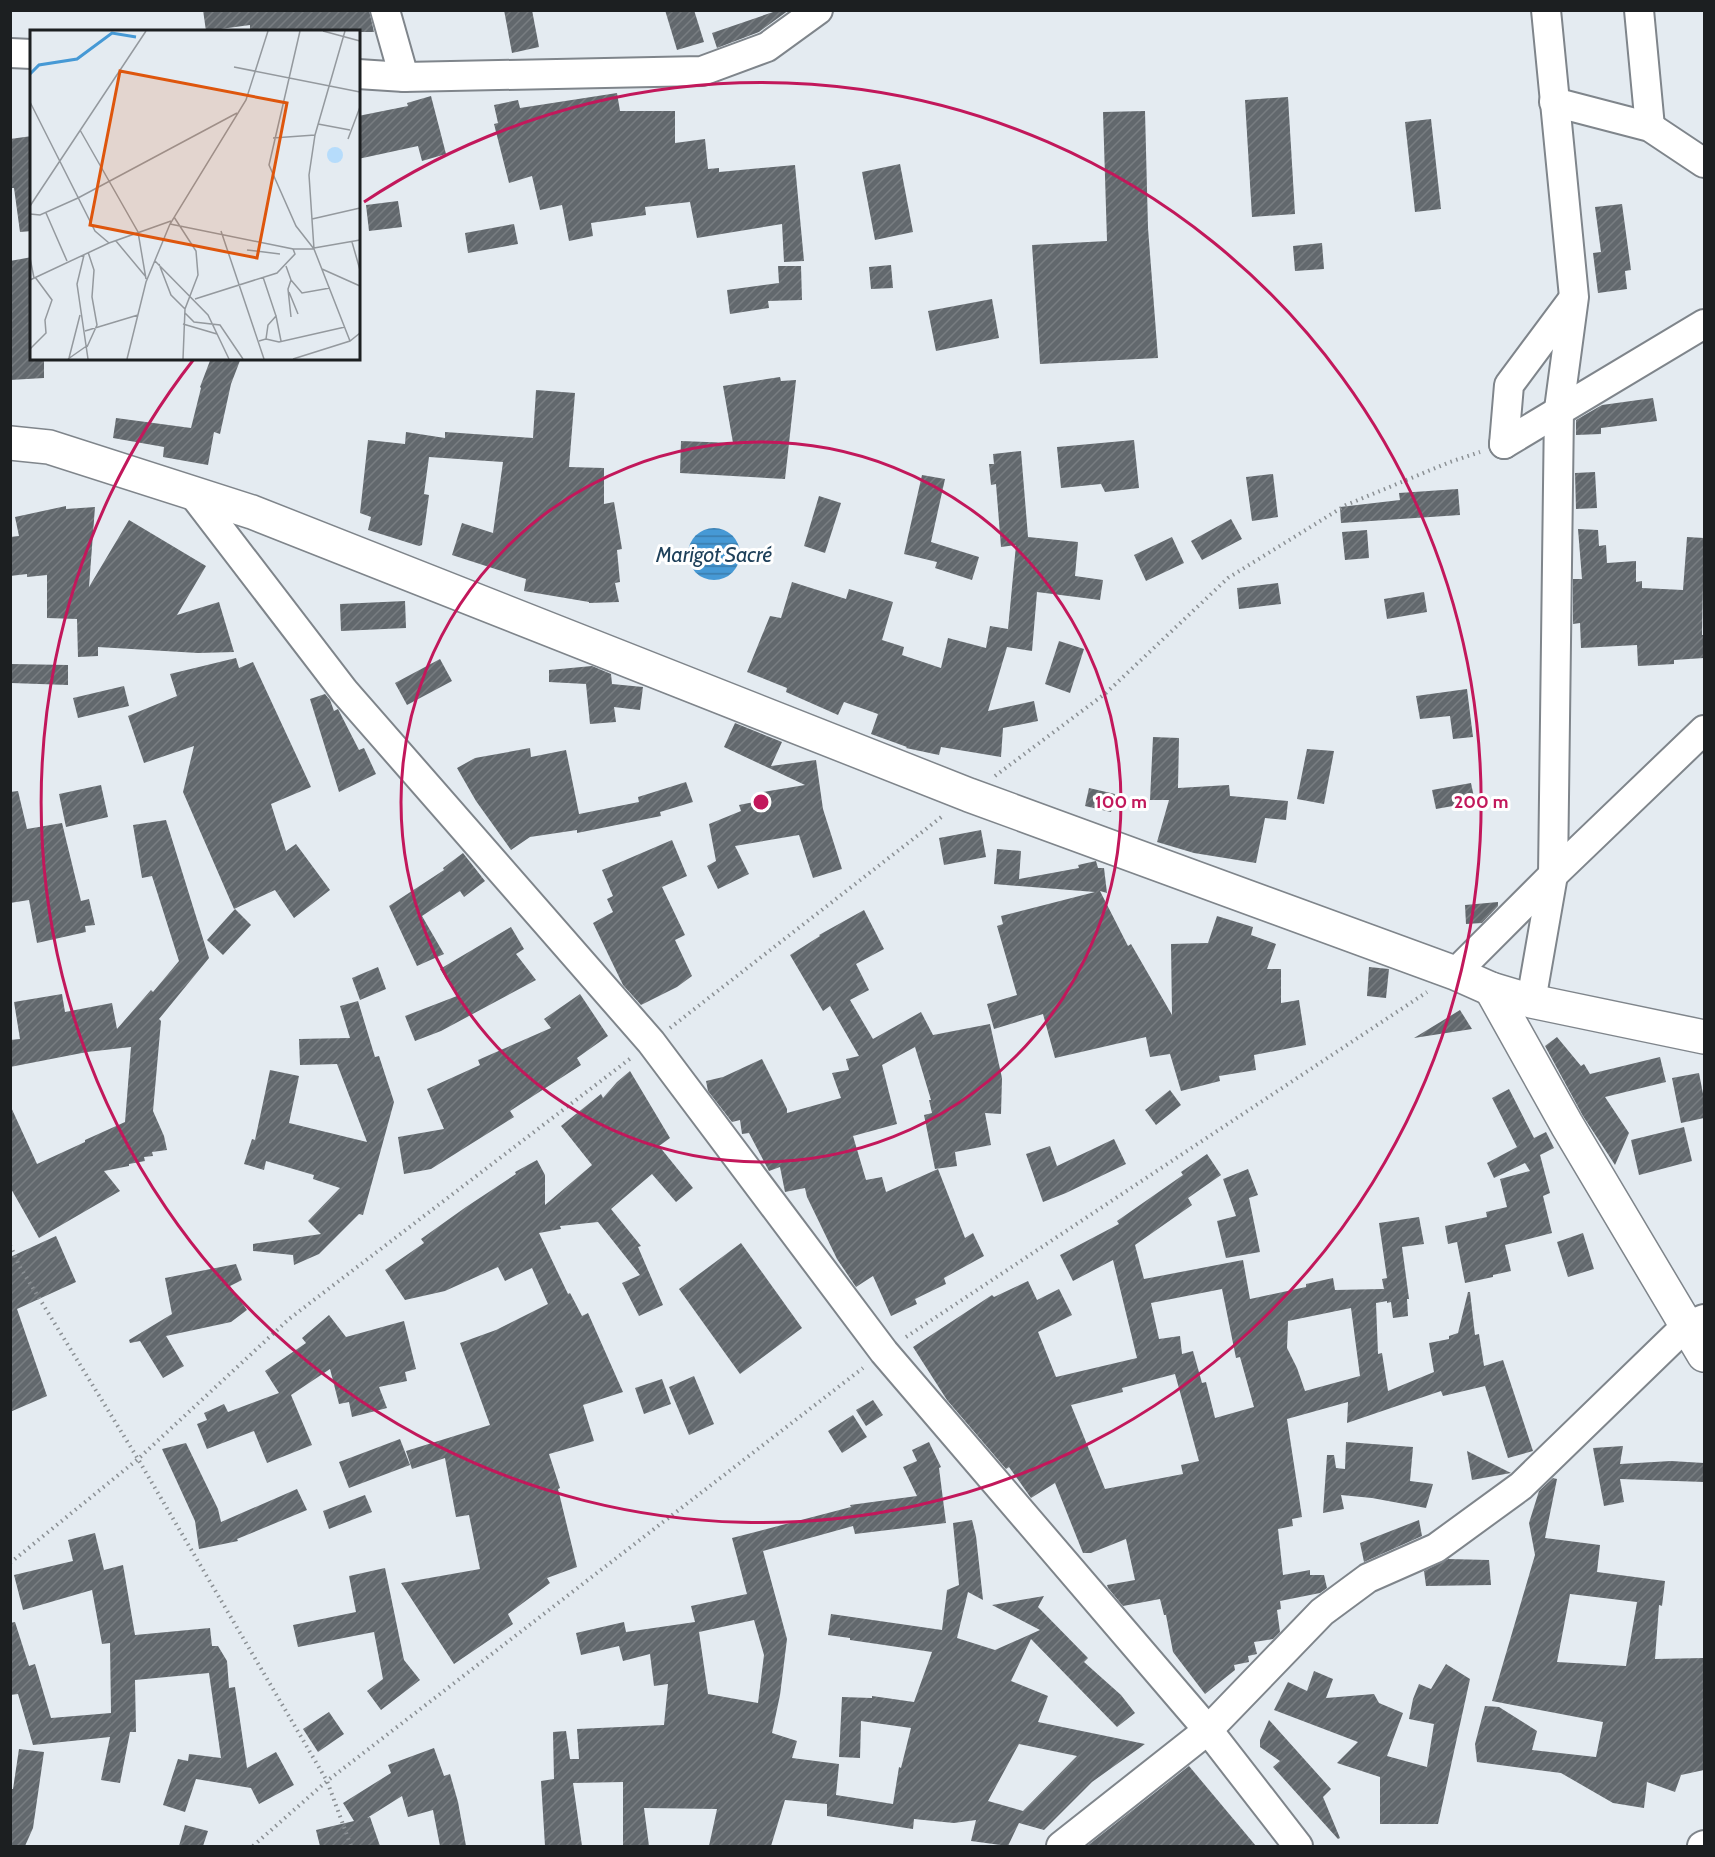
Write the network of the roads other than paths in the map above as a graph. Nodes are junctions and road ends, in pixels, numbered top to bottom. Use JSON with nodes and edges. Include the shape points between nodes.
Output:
{"nodes":[{"id":1,"x":385,"y":10,"type":"edge"},
{"id":2,"x":818,"y":10,"type":"edge"},
{"id":3,"x":1546,"y":10,"type":"edge"},
{"id":4,"x":1639,"y":10,"type":"edge"},
{"id":5,"x":10,"y":53,"type":"edge"},
{"id":6,"x":30,"y":54,"type":"edge"},
{"id":7,"x":360,"y":74,"type":"edge"},
{"id":8,"x":404,"y":76,"type":"junction"},
{"id":9,"x":1554,"y":102,"type":"junction"},
{"id":10,"x":1650,"y":127,"type":"junction"},
{"id":11,"x":1704,"y":163,"type":"edge"},
{"id":12,"x":1574,"y":297,"type":"junction"},
{"id":13,"x":1704,"y":324,"type":"edge"},
{"id":14,"x":1559,"y":410,"type":"junction"},
{"id":15,"x":10,"y":443,"type":"edge"},
{"id":16,"x":193,"y":494,"type":"junction"},
{"id":17,"x":1704,"y":730,"type":"edge"},
{"id":18,"x":1553,"y":875,"type":"junction"},
{"id":19,"x":1455,"y":973,"type":"junction"},
{"id":20,"x":1491,"y":989,"type":"junction"},
{"id":21,"x":1531,"y":1001,"type":"junction"},
{"id":22,"x":1704,"y":1037,"type":"edge"},
{"id":23,"x":1695,"y":1323,"type":"edge"},
{"id":24,"x":1704,"y":1355,"type":"edge"},
{"id":25,"x":1208,"y":1730,"type":"junction"},
{"id":26,"x":1061,"y":1846,"type":"edge"},
{"id":27,"x":1298,"y":1846,"type":"edge"}],
"edges":[{"from":1,"to":8,"type":"street"},
{"from":2,"to":8,"type":"street","via":[[767,47],[702,71]]},
{"from":3,"to":9,"type":"street"},
{"from":4,"to":10,"type":"street"},
{"from":5,"to":6,"type":"street"},
{"from":7,"to":8,"type":"street"},
{"from":9,"to":10,"type":"street"},
{"from":9,"to":12,"type":"street"},
{"from":10,"to":11,"type":"street"},
{"from":12,"to":14,"type":"street"},
{"from":12,"to":14,"type":"street","via":[[1509,385],[1504,444]]},
{"from":13,"to":14,"type":"street"},
{"from":14,"to":18,"type":"street"},
{"from":15,"to":16,"type":"main road","via":[[48,447]]},
{"from":16,"to":19,"type":"main road","via":[[274,520],[969,795]]},
{"from":16,"to":25,"type":"street","via":[[344,692],[651,1042],[884,1352]]},
{"from":17,"to":18,"type":"street"},
{"from":18,"to":19,"type":"street"},
{"from":18,"to":21,"type":"street"},
{"from":19,"to":20,"type":"main road"},
{"from":20,"to":21,"type":"main road"},
{"from":20,"to":23,"type":"main road","via":[[1567,1125]]},
{"from":21,"to":22,"type":"main road"},
{"from":23,"to":24,"type":"main road"},
{"from":23,"to":25,"type":"street","via":[[1521,1486],[1436,1548],[1368,1578],[1322,1612]]},
{"from":25,"to":26,"type":"street"},
{"from":25,"to":27,"type":"street"}]}
